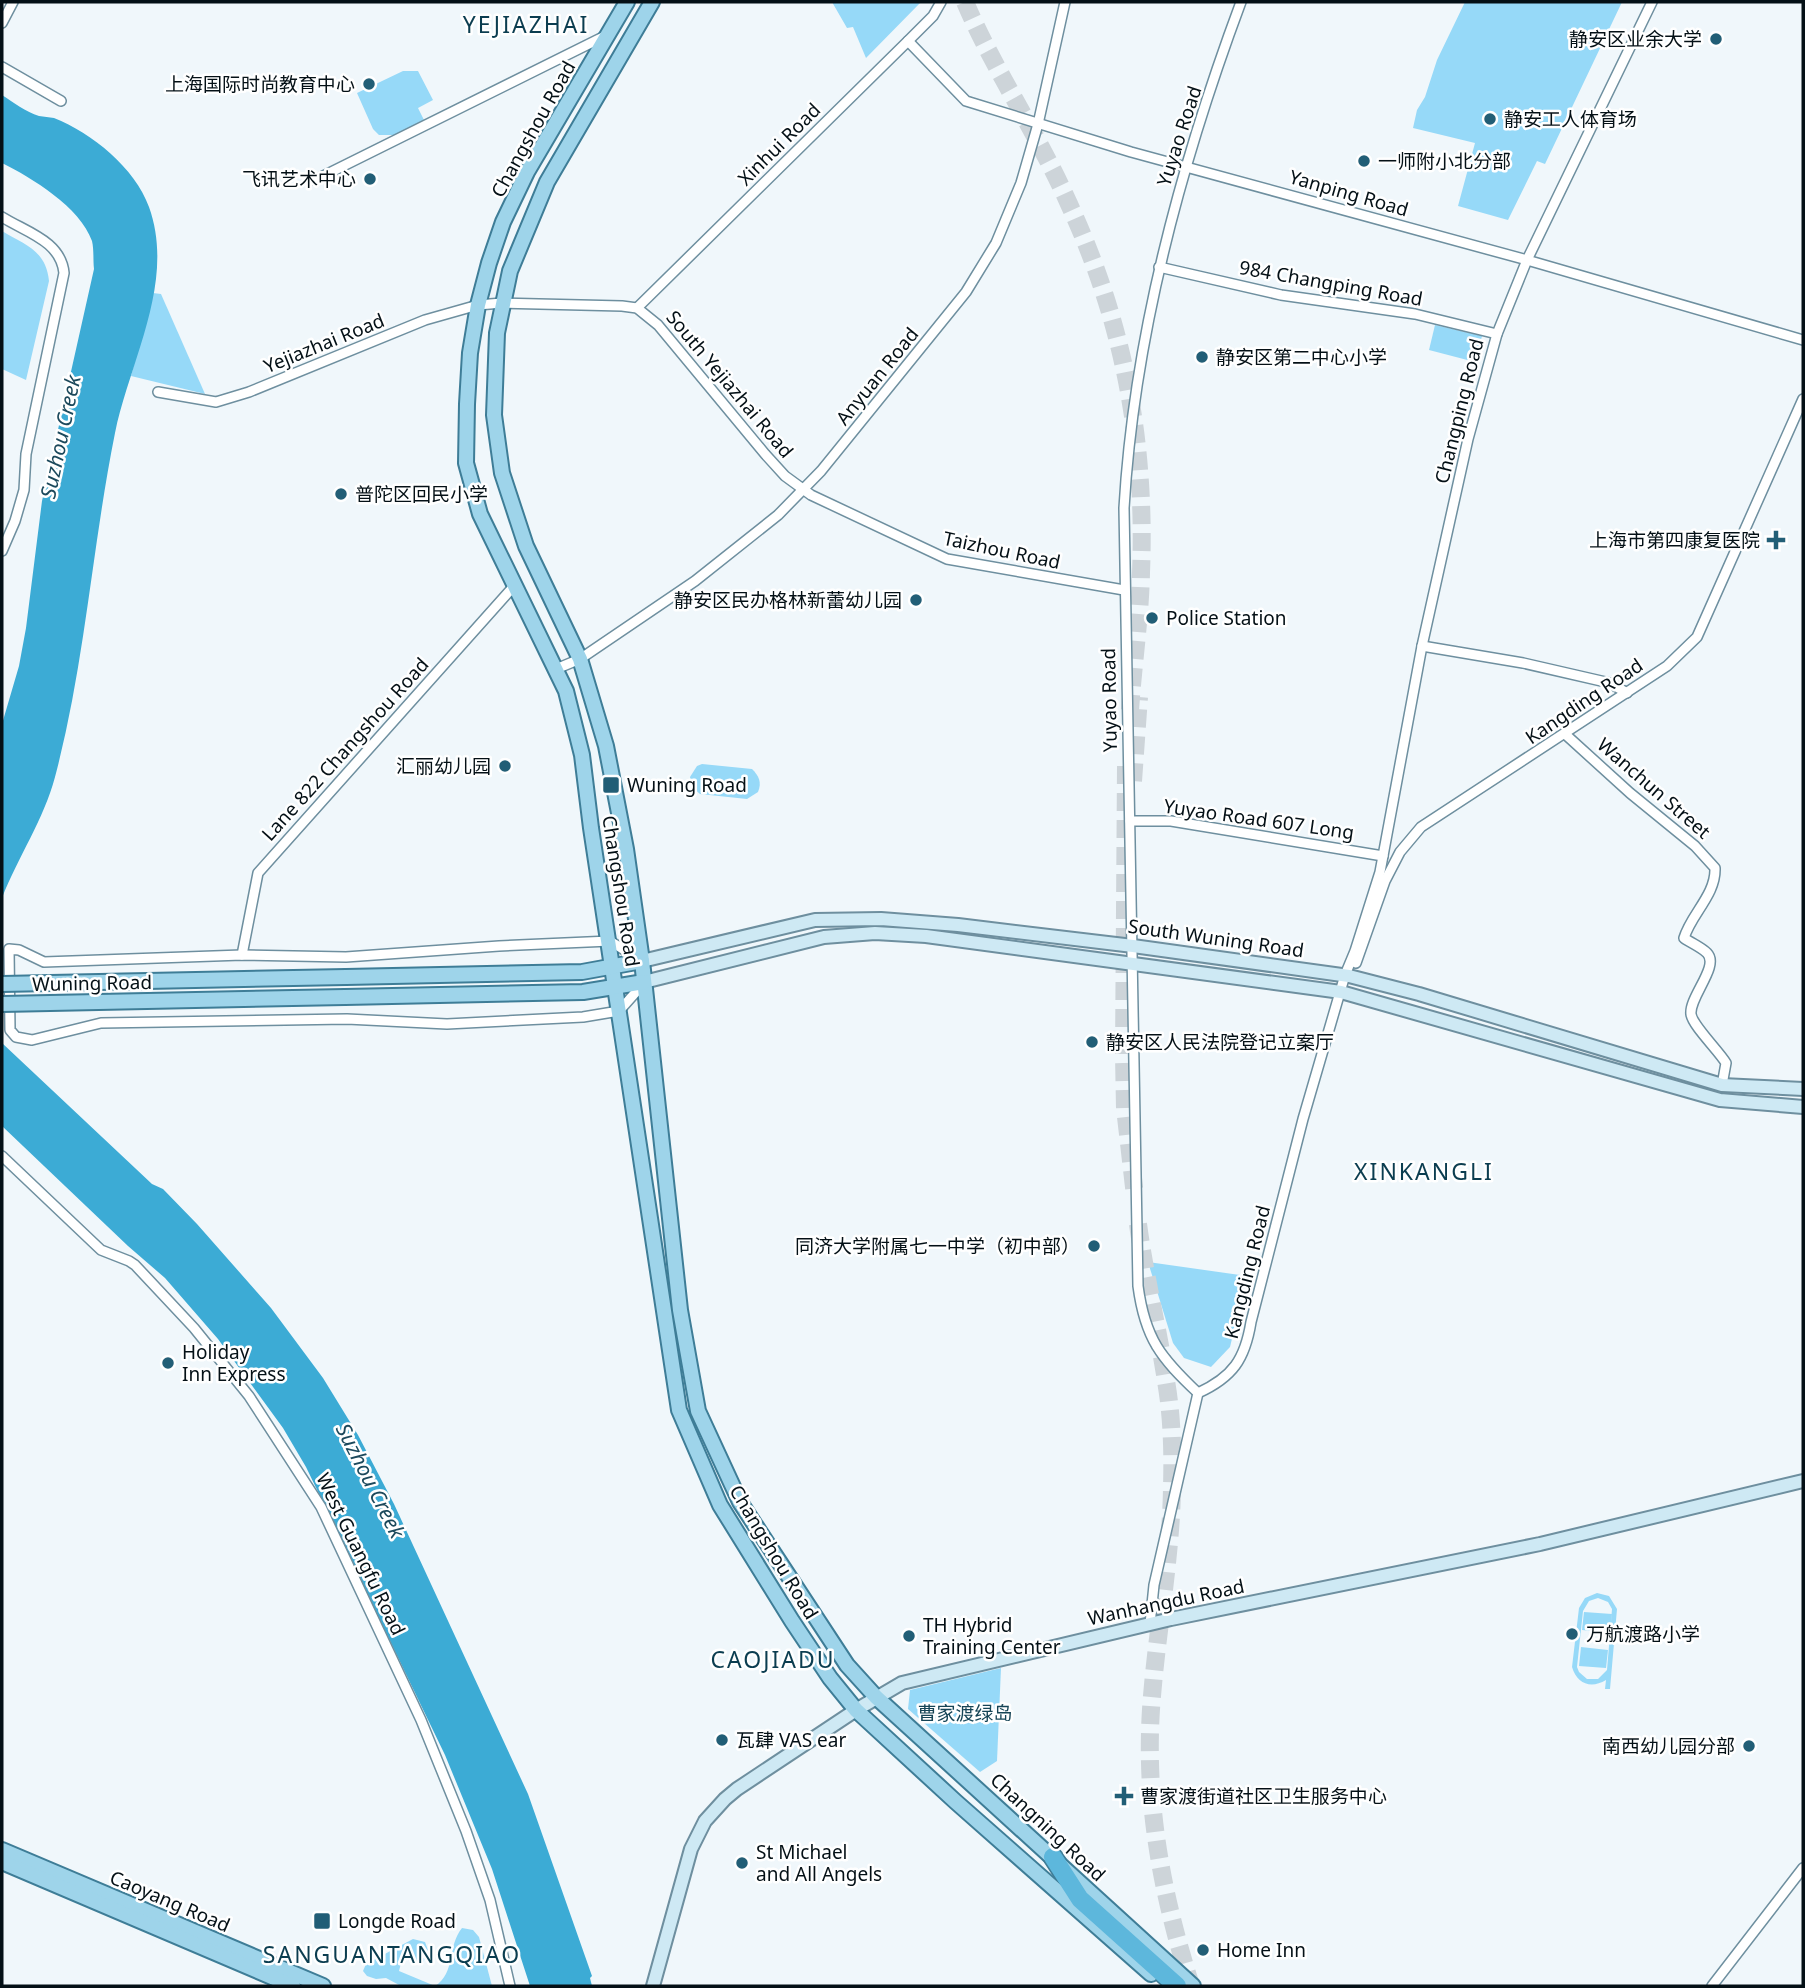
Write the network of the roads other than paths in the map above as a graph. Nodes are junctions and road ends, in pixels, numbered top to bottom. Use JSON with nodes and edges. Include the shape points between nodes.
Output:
{"nodes":[{"id":1,"x":13,"y":2,"type":"edge"},
{"id":2,"x":627,"y":2,"type":"edge"},
{"id":3,"x":652,"y":2,"type":"edge"},
{"id":4,"x":942,"y":2,"type":"edge"},
{"id":5,"x":1065,"y":2,"type":"edge"},
{"id":6,"x":1241,"y":2,"type":"edge"},
{"id":7,"x":1652,"y":2,"type":"edge"},
{"id":8,"x":2,"y":23,"type":"edge"},
{"id":9,"x":609,"y":34,"type":"junction"},
{"id":10,"x":908,"y":41,"type":"junction"},
{"id":11,"x":2,"y":67,"type":"edge"},
{"id":12,"x":61,"y":101,"type":"dead end"},
{"id":13,"x":1038,"y":124,"type":"junction"},
{"id":14,"x":1186,"y":166,"type":"junction"},
{"id":15,"x":316,"y":180,"type":"dead end"},
{"id":16,"x":2,"y":217,"type":"edge"},
{"id":17,"x":1527,"y":261,"type":"junction"},
{"id":18,"x":1159,"y":267,"type":"junction"},
{"id":19,"x":502,"y":303,"type":"junction"},
{"id":20,"x":478,"y":305,"type":"junction"},
{"id":21,"x":636,"y":308,"type":"junction"},
{"id":22,"x":1496,"y":334,"type":"junction"},
{"id":23,"x":1803,"y":340,"type":"edge"},
{"id":24,"x":158,"y":391,"type":"dead end"},
{"id":25,"x":1803,"y":399,"type":"edge"},
{"id":26,"x":803,"y":491,"type":"junction"},
{"id":27,"x":4,"y":540,"type":"edge"},
{"id":28,"x":2,"y":551,"type":"edge"},
{"id":29,"x":514,"y":586,"type":"junction"},
{"id":30,"x":1124,"y":590,"type":"junction"},
{"id":31,"x":1422,"y":646,"type":"junction"},
{"id":32,"x":567,"y":665,"type":"junction"},
{"id":33,"x":1627,"y":693,"type":"junction"},
{"id":34,"x":1565,"y":734,"type":"junction"},
{"id":35,"x":1130,"y":821,"type":"junction"},
{"id":36,"x":1383,"y":856,"type":"junction"},
{"id":37,"x":610,"y":941,"type":"junction"},
{"id":38,"x":1133,"y":946,"type":"junction"},
{"id":39,"x":242,"y":955,"type":"junction"},
{"id":40,"x":642,"y":961,"type":"junction"},
{"id":41,"x":1133,"y":966,"type":"junction"},
{"id":42,"x":614,"y":968,"type":"junction"},
{"id":43,"x":1347,"y":976,"type":"junction"},
{"id":44,"x":644,"y":982,"type":"junction"},
{"id":45,"x":2,"y":984,"type":"edge"},
{"id":46,"x":616,"y":988,"type":"junction"},
{"id":47,"x":1341,"y":992,"type":"junction"},
{"id":48,"x":2,"y":1004,"type":"edge"},
{"id":49,"x":619,"y":1011,"type":"junction"},
{"id":50,"x":1722,"y":1085,"type":"junction"},
{"id":51,"x":1803,"y":1089,"type":"edge"},
{"id":52,"x":1803,"y":1107,"type":"edge"},
{"id":53,"x":2,"y":1156,"type":"edge"},
{"id":54,"x":1198,"y":1393,"type":"junction"},
{"id":55,"x":1803,"y":1481,"type":"edge"},
{"id":56,"x":1150,"y":1624,"type":"junction"},
{"id":57,"x":876,"y":1697,"type":"junction"},
{"id":58,"x":856,"y":1710,"type":"junction"},
{"id":59,"x":2,"y":1850,"type":"edge"},
{"id":60,"x":1053,"y":1857,"type":"junction"},
{"id":61,"x":2,"y":1863,"type":"edge"},
{"id":62,"x":1803,"y":1868,"type":"edge"},
{"id":63,"x":1146,"y":1970,"type":"junction"},
{"id":64,"x":293,"y":1986,"type":"edge"},
{"id":65,"x":323,"y":1986,"type":"edge"},
{"id":66,"x":510,"y":1986,"type":"edge"},
{"id":67,"x":653,"y":1986,"type":"edge"},
{"id":68,"x":1155,"y":1986,"type":"edge"},
{"id":69,"x":1166,"y":1986,"type":"edge"},
{"id":70,"x":1177,"y":1986,"type":"edge"},
{"id":71,"x":1193,"y":1986,"type":"edge"},
{"id":72,"x":1712,"y":1986,"type":"edge"}],
"edges":[{"from":1,"to":8,"type":"street"},
{"from":2,"to":9,"type":"main road","name":"Changshou Road"},
{"from":3,"to":19,"type":"main road","name":"Changshou Road","via":[[547,182],[510,271]]},
{"from":4,"to":10,"type":"street","name":"Xinhui Road"},
{"from":5,"to":13,"type":"street","name":"Anyuan Road"},
{"from":6,"to":14,"type":"street","name":"Yuyao Road"},
{"from":7,"to":17,"type":"street","name":"Changping Road"},
{"from":9,"to":15,"type":"street"},
{"from":9,"to":20,"type":"main road","name":"Changshou Road","via":[[521,184],[503,222]]},
{"from":10,"to":13,"type":"street","name":"Yanping Road","via":[[966,101]]},
{"from":10,"to":21,"type":"street","name":"Xinhui Road"},
{"from":11,"to":12,"type":"street"},
{"from":13,"to":14,"type":"street","name":"Yanping Road"},
{"from":13,"to":26,"type":"street","name":"Anyuan Road","via":[[1021,183],[996,243],[966,292]]},
{"from":14,"to":17,"type":"street","name":"Yanping Road"},
{"from":14,"to":18,"type":"street","name":"Yuyao Road"},
{"from":16,"to":27,"type":"street","via":[[52,247],[64,273],[26,454],[24,490]]},
{"from":17,"to":22,"type":"street","name":"Changping Road"},
{"from":17,"to":23,"type":"street","name":"Yanping Road"},
{"from":18,"to":22,"type":"street","name":"984 Changping Road","via":[[1281,295],[1415,314]]},
{"from":18,"to":30,"type":"street","name":"Yuyao Road","via":[[1125,479]]},
{"from":19,"to":20,"type":"street","name":"Yejiazhai Road"},
{"from":19,"to":21,"type":"street","name":"South Yejiazhai Road"},
{"from":19,"to":32,"type":"main road","name":"Changshou Road","via":[[494,415],[502,473]]},
{"from":20,"to":24,"type":"street","name":"Yejiazhai Road","via":[[425,320],[216,402]]},
{"from":20,"to":29,"type":"main road","name":"Changshou Road","via":[[470,353],[466,463],[480,514]]},
{"from":21,"to":26,"type":"street","name":"South Yejiazhai Road","via":[[658,325],[765,454]]},
{"from":22,"to":31,"type":"street","name":"Changping Road"},
{"from":25,"to":33,"type":"street","name":"Kangding Road","via":[[1698,637],[1667,666]]},
{"from":26,"to":30,"type":"street","name":"Taizhou Road","via":[[947,559]]},
{"from":26,"to":32,"type":"street","name":"Anyuan Road","via":[[695,581]]},
{"from":27,"to":28,"type":"street"},
{"from":29,"to":32,"type":"main road","name":"Changshou Road"},
{"from":29,"to":39,"type":"street","name":"Lane 822 Changshou Road","via":[[258,873]]},
{"from":30,"to":35,"type":"street","name":"Yuyao Road"},
{"from":31,"to":33,"type":"street","via":[[1598,680]]},
{"from":31,"to":36,"type":"street","name":"Changping Road"},
{"from":32,"to":37,"type":"main road","name":"Changshou Road","via":[[566,691],[582,755]]},
{"from":32,"to":40,"type":"main road","name":"Changshou Road","via":[[606,746]]},
{"from":33,"to":34,"type":"street","name":"Kangding Road"},
{"from":34,"to":43,"type":"street","name":"Kangding Road","via":[[1416,832],[1385,881],[1361,953]]},
{"from":34,"to":50,"type":"street","name":"Wanchun Street","via":[[1715,868],[1704,902],[1684,938],[1710,959],[1691,1015],[1726,1063]]},
{"from":35,"to":36,"type":"street","name":"Yuyao Road 607 Long","via":[[1171,821]]},
{"from":35,"to":38,"type":"street","name":"Yuyao Road"},
{"from":36,"to":43,"type":"street","name":"Kangding Road"},
{"from":37,"to":39,"type":"street","via":[[346,957]]},
{"from":37,"to":40,"type":"street"},
{"from":37,"to":42,"type":"main road","name":"Changshou Road"},
{"from":38,"to":40,"type":"main road","name":"South Wuning Road","via":[[945,924],[816,920]]},
{"from":38,"to":41,"type":"street","name":"Yuyao Road"},
{"from":38,"to":43,"type":"main road","name":"South Wuning Road"},
{"from":39,"to":49,"type":"street","via":[[44,962],[9,949],[10,1030],[16,1037],[32,1040],[102,1023],[347,1019],[470,1023]]},
{"from":40,"to":42,"type":"main road","name":"South Wuning Road"},
{"from":40,"to":44,"type":"main road","name":"Changshou Road"},
{"from":41,"to":44,"type":"main road","name":"South Wuning Road","via":[[875,933],[824,937]]},
{"from":41,"to":47,"type":"main road","name":"South Wuning Road"},
{"from":41,"to":54,"type":"street","name":"Yuyao Road","via":[[1142,1315],[1167,1362]]},
{"from":42,"to":45,"type":"main road","name":"Wuning Road","bridge":true},
{"from":42,"to":46,"type":"main road","name":"Changshou Road"},
{"from":43,"to":47,"type":"street","name":"Kangding Road"},
{"from":43,"to":50,"type":"main road","name":"South Wuning Road"},
{"from":44,"to":46,"type":"main road","name":"Wuning Road"},
{"from":44,"to":49,"type":"street"},
{"from":44,"to":57,"type":"main road","name":"Changshou Road","via":[[680,1310],[698,1411],[740,1502],[847,1665]]},
{"from":46,"to":48,"type":"main road","name":"Wuning Road","bridge":true},
{"from":46,"to":49,"type":"main road","name":"Changshou Road"},
{"from":47,"to":52,"type":"main road","name":"South Wuning Road","via":[[1720,1100]]},
{"from":47,"to":54,"type":"street","name":"Kangding Road","via":[[1303,1119],[1247,1345],[1234,1368]]},
{"from":49,"to":58,"type":"main road","name":"Changshou Road","via":[[679,1410],[720,1505],[792,1621]]},
{"from":50,"to":51,"type":"main road","name":"South Wuning Road"},
{"from":53,"to":66,"type":"street","name":"West Guangfu Road","via":[[101,1250],[135,1265],[184,1316],[256,1404],[317,1499],[448,1786],[486,1887]]},
{"from":54,"to":56,"type":"street","via":[[1154,1585]]},
{"from":55,"to":56,"type":"main road","name":"Wanhangdu Road","via":[[1539,1544]]},
{"from":56,"to":57,"type":"main road","name":"Wanhangdu Road","via":[[902,1683]]},
{"from":57,"to":58,"type":"main road","name":"Wanhangdu Road"},
{"from":57,"to":60,"type":"main road","name":"Changning Road"},
{"from":58,"to":63,"type":"main road"},
{"from":58,"to":67,"type":"main road","name":"Wanhangdu Road","via":[[737,1789],[705,1822],[691,1849]]},
{"from":59,"to":65,"type":"main road","name":"Caoyang Road"},
{"from":60,"to":70,"type":"highway","via":[[1080,1899]]},
{"from":60,"to":71,"type":"main road","name":"Changning Road"},
{"from":61,"to":64,"type":"main road","name":"Caoyang Road"},
{"from":62,"to":72,"type":"street"},
{"from":63,"to":68,"type":"street"},
{"from":63,"to":69,"type":"main road"}]}
